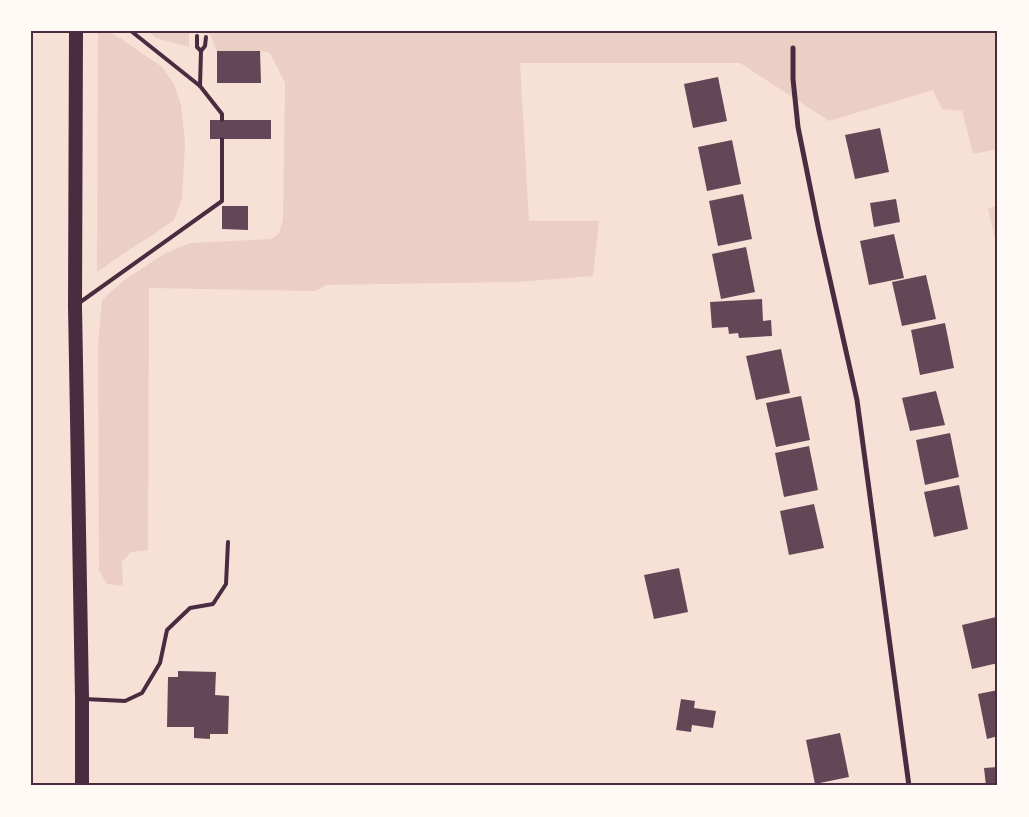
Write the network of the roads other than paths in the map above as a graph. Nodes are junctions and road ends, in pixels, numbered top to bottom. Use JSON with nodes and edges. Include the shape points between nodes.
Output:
{"nodes":[{"id":1,"x":76,"y":31,"type":"edge"},
{"id":2,"x":131,"y":31,"type":"edge"},
{"id":3,"x":197,"y":36,"type":"dead end"},
{"id":4,"x":206,"y":37,"type":"dead end"},
{"id":5,"x":793,"y":48,"type":"dead end"},
{"id":6,"x":201,"y":51,"type":"junction"},
{"id":7,"x":200,"y":86,"type":"junction"},
{"id":8,"x":222,"y":120,"type":"dead end"},
{"id":9,"x":222,"y":139,"type":"dead end"},
{"id":10,"x":75,"y":306,"type":"junction"},
{"id":11,"x":228,"y":542,"type":"dead end"},
{"id":12,"x":82,"y":698,"type":"junction"},
{"id":13,"x":82,"y":786,"type":"edge"},
{"id":14,"x":909,"y":786,"type":"edge"}],
"edges":[{"from":1,"to":10,"type":"highway"},
{"from":2,"to":7,"type":"lane"},
{"from":3,"to":6,"type":"lane","via":[[197,47]]},
{"from":4,"to":6,"type":"lane","via":[[206,46]]},
{"from":5,"to":14,"type":"street","via":[[798,127],[857,400]]},
{"from":6,"to":7,"type":"lane"},
{"from":7,"to":8,"type":"lane","via":[[222,114]]},
{"from":9,"to":10,"type":"lane","via":[[222,201]]},
{"from":10,"to":12,"type":"highway"},
{"from":11,"to":12,"type":"lane","via":[[226,584],[213,604],[190,608],[167,630],[160,664],[142,693],[125,701]]},
{"from":12,"to":13,"type":"highway"}]}
